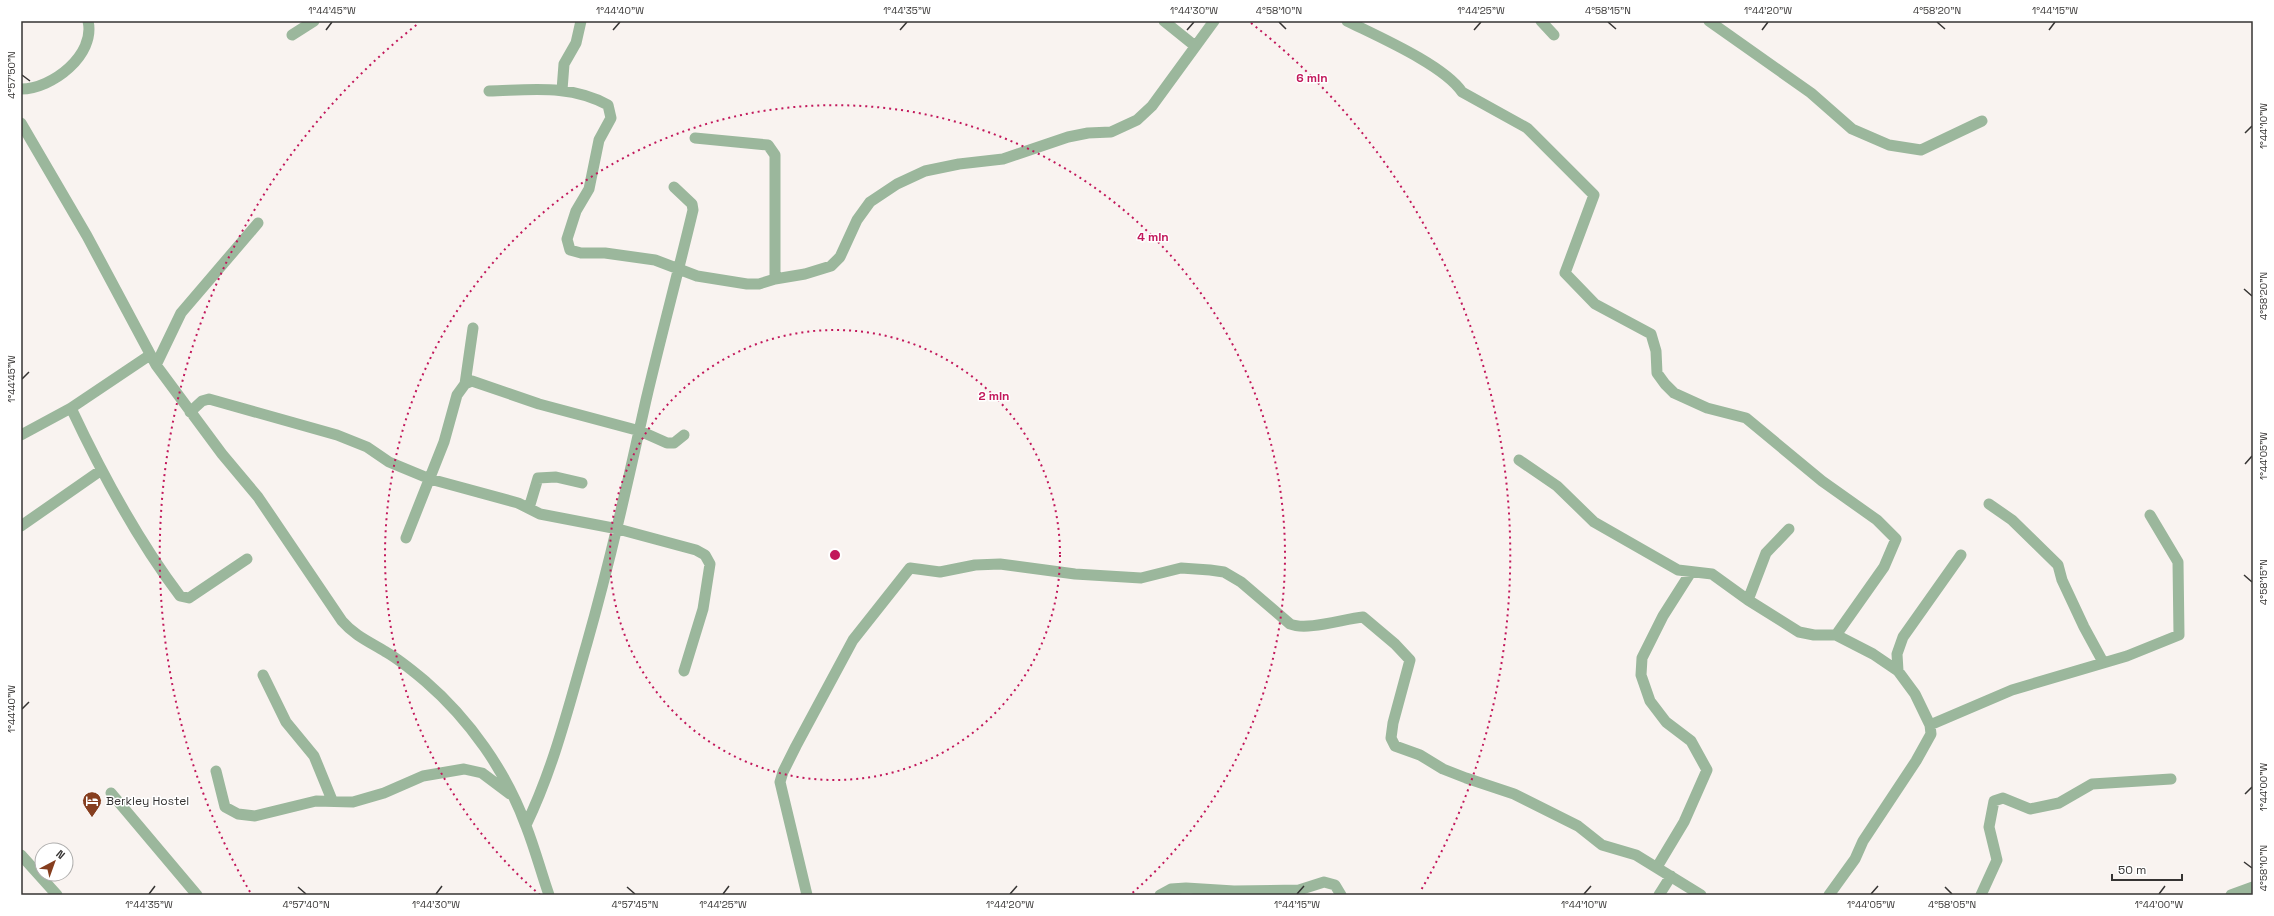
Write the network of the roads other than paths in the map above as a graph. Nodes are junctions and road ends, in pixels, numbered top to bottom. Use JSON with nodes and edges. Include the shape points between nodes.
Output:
{"nodes":[{"id":1,"x":88,"y":21,"type":"edge"},
{"id":2,"x":314,"y":21,"type":"edge"},
{"id":3,"x":581,"y":21,"type":"edge"},
{"id":4,"x":1164,"y":21,"type":"edge"},
{"id":5,"x":1214,"y":21,"type":"edge"},
{"id":6,"x":1347,"y":21,"type":"edge"},
{"id":7,"x":1541,"y":21,"type":"edge"},
{"id":8,"x":1709,"y":21,"type":"edge"},
{"id":9,"x":292,"y":35,"type":"dead end"},
{"id":10,"x":1554,"y":35,"type":"dead end"},
{"id":11,"x":1195,"y":46,"type":"junction"},
{"id":12,"x":21,"y":89,"type":"edge"},
{"id":13,"x":562,"y":90,"type":"junction"},
{"id":14,"x":488,"y":91,"type":"dead end"},
{"id":15,"x":1982,"y":121,"type":"dead end"},
{"id":16,"x":21,"y":123,"type":"edge"},
{"id":17,"x":695,"y":138,"type":"dead end"},
{"id":18,"x":674,"y":187,"type":"dead end"},
{"id":19,"x":258,"y":223,"type":"dead end"},
{"id":20,"x":678,"y":270,"type":"junction"},
{"id":21,"x":774,"y":279,"type":"junction"},
{"id":22,"x":473,"y":328,"type":"dead end"},
{"id":23,"x":150,"y":355,"type":"junction"},
{"id":24,"x":156,"y":365,"type":"junction"},
{"id":25,"x":465,"y":384,"type":"junction"},
{"id":26,"x":71,"y":408,"type":"junction"},
{"id":27,"x":190,"y":412,"type":"junction"},
{"id":28,"x":640,"y":431,"type":"junction"},
{"id":29,"x":21,"y":435,"type":"edge"},
{"id":30,"x":684,"y":435,"type":"dead end"},
{"id":31,"x":1520,"y":460,"type":"dead end"},
{"id":32,"x":100,"y":471,"type":"junction"},
{"id":33,"x":430,"y":479,"type":"junction"},
{"id":34,"x":582,"y":483,"type":"dead end"},
{"id":35,"x":1988,"y":504,"type":"dead end"},
{"id":36,"x":529,"y":508,"type":"junction"},
{"id":37,"x":2150,"y":515,"type":"dead end"},
{"id":38,"x":21,"y":526,"type":"edge"},
{"id":39,"x":1789,"y":529,"type":"dead end"},
{"id":40,"x":618,"y":530,"type":"junction"},
{"id":41,"x":406,"y":538,"type":"dead end"},
{"id":42,"x":1961,"y":555,"type":"dead end"},
{"id":43,"x":247,"y":559,"type":"dead end"},
{"id":44,"x":1691,"y":572,"type":"junction"},
{"id":45,"x":1748,"y":600,"type":"junction"},
{"id":46,"x":1836,"y":635,"type":"junction"},
{"id":47,"x":2102,"y":662,"type":"junction"},
{"id":48,"x":684,"y":671,"type":"dead end"},
{"id":49,"x":1898,"y":671,"type":"junction"},
{"id":50,"x":263,"y":675,"type":"dead end"},
{"id":51,"x":1930,"y":725,"type":"junction"},
{"id":52,"x":216,"y":772,"type":"dead end"},
{"id":53,"x":2171,"y":779,"type":"dead end"},
{"id":54,"x":111,"y":792,"type":"dead end"},
{"id":55,"x":512,"y":795,"type":"junction"},
{"id":56,"x":332,"y":800,"type":"junction"},
{"id":57,"x":526,"y":825,"type":"junction"},
{"id":58,"x":22,"y":859,"type":"edge"},
{"id":59,"x":1657,"y":867,"type":"junction"},
{"id":60,"x":1671,"y":876,"type":"junction"},
{"id":61,"x":2253,"y":886,"type":"edge"},
{"id":62,"x":57,"y":895,"type":"edge"},
{"id":63,"x":197,"y":895,"type":"edge"},
{"id":64,"x":549,"y":895,"type":"edge"},
{"id":65,"x":807,"y":895,"type":"edge"},
{"id":66,"x":1160,"y":895,"type":"edge"},
{"id":67,"x":1340,"y":895,"type":"edge"},
{"id":68,"x":1659,"y":895,"type":"edge"},
{"id":69,"x":1701,"y":895,"type":"edge"},
{"id":70,"x":1829,"y":895,"type":"edge"},
{"id":71,"x":1981,"y":895,"type":"edge"},
{"id":72,"x":2231,"y":895,"type":"edge"}],
"edges":[{"from":1,"to":12,"type":"street","via":[[89,34],[80,56],[58,75],[31,89]]},
{"from":2,"to":9,"type":"street"},
{"from":3,"to":13,"type":"street","via":[[576,43],[564,64]]},
{"from":4,"to":11,"type":"street"},
{"from":5,"to":11,"type":"street"},
{"from":6,"to":46,"type":"street","via":[[1405,50],[1456,83],[1462,92],[1527,128],[1594,194],[1565,273],[1595,304],[1651,334],[1656,351],[1657,373],[1664,384],[1674,393],[1707,408],[1746,418],[1822,481],[1877,520],[1896,539],[1884,567]]},
{"from":7,"to":10,"type":"street"},
{"from":8,"to":15,"type":"street","via":[[1811,93],[1852,129],[1889,144],[1921,150]]},
{"from":11,"to":21,"type":"street","via":[[1152,106],[1137,120],[1121,129],[1068,137],[1003,159],[925,171],[897,184],[870,202],[857,220],[840,257],[831,266],[805,274]]},
{"from":13,"to":14,"type":"street"},
{"from":13,"to":20,"type":"street","via":[[591,96],[608,105],[611,118],[599,140],[589,189],[576,211],[567,239],[570,250],[655,260]]},
{"from":16,"to":23,"type":"street","via":[[87,236]]},
{"from":17,"to":21,"type":"street","via":[[768,145],[775,155]]},
{"from":18,"to":20,"type":"street","via":[[692,204],[693,210]]},
{"from":19,"to":24,"type":"street","via":[[181,313]]},
{"from":20,"to":21,"type":"street","via":[[697,276],[747,284],[759,284]]},
{"from":20,"to":28,"type":"street"},
{"from":22,"to":25,"type":"street"},
{"from":23,"to":24,"type":"street"},
{"from":23,"to":26,"type":"street"},
{"from":24,"to":27,"type":"street"},
{"from":25,"to":28,"type":"street","via":[[472,381],[539,404]]},
{"from":25,"to":33,"type":"street","via":[[457,395],[444,442]]},
{"from":26,"to":29,"type":"street"},
{"from":26,"to":32,"type":"street"},
{"from":27,"to":33,"type":"street","via":[[208,399],[312,426],[361,445],[389,462]]},
{"from":27,"to":55,"type":"street","via":[[258,497],[342,621],[364,641],[387,652],[443,696],[482,742]]},
{"from":28,"to":30,"type":"street","via":[[667,443],[674,443]]},
{"from":28,"to":40,"type":"street"},
{"from":31,"to":44,"type":"street","via":[[1557,486],[1594,522],[1678,570]]},
{"from":32,"to":38,"type":"street"},
{"from":32,"to":43,"type":"street","via":[[158,566],[180,596],[189,598]]},
{"from":33,"to":36,"type":"street"},
{"from":33,"to":41,"type":"street"},
{"from":34,"to":36,"type":"street","via":[[556,477],[538,478]]},
{"from":35,"to":47,"type":"street","via":[[2012,520],[2058,565],[2065,586]]},
{"from":36,"to":40,"type":"street","via":[[540,514]]},
{"from":37,"to":47,"type":"street","via":[[2178,562],[2179,635],[2127,656]]},
{"from":39,"to":45,"type":"street","via":[[1766,553]]},
{"from":40,"to":48,"type":"street","via":[[696,550],[705,555],[710,564],[703,609]]},
{"from":40,"to":57,"type":"street","via":[[558,744],[545,783]]},
{"from":42,"to":49,"type":"street","via":[[1900,643],[1897,654]]},
{"from":44,"to":45,"type":"street","via":[[1712,574]]},
{"from":44,"to":59,"type":"street","via":[[1663,616],[1642,658],[1642,675],[1650,701],[1666,722],[1691,741],[1707,770],[1684,822]]},
{"from":45,"to":46,"type":"street","via":[[1800,632]]},
{"from":46,"to":49,"type":"street","via":[[1873,654]]},
{"from":47,"to":51,"type":"street","via":[[2012,690]]},
{"from":49,"to":51,"type":"street","via":[[1915,694]]},
{"from":50,"to":56,"type":"street","via":[[286,722],[314,756]]},
{"from":51,"to":70,"type":"street","via":[[1926,745],[1875,821],[1855,859]]},
{"from":52,"to":56,"type":"street","via":[[225,806],[238,814],[255,816],[316,801]]},
{"from":53,"to":71,"type":"street","via":[[2092,784],[2059,804],[2030,809],[2003,798],[1994,801],[1989,827],[1997,860]]},
{"from":54,"to":63,"type":"street"},
{"from":55,"to":56,"type":"street","via":[[482,773],[464,769],[423,776],[353,802]]},
{"from":55,"to":57,"type":"street"},
{"from":57,"to":64,"type":"street"},
{"from":58,"to":62,"type":"street"},
{"from":59,"to":60,"type":"street"},
{"from":59,"to":65,"type":"street","via":[[1636,855],[1602,845],[1578,826],[1514,794],[1443,769],[1420,755],[1395,746],[1391,738],[1393,723],[1410,660],[1396,644],[1363,617],[1344,618],[1298,628],[1241,582],[1224,572],[1181,568],[1141,578],[1075,574],[993,564],[940,572],[910,568],[853,640],[796,746],[780,782]]},
{"from":60,"to":68,"type":"street"},
{"from":60,"to":69,"type":"street"},
{"from":61,"to":72,"type":"street"},
{"from":66,"to":67,"type":"street","via":[[1171,889],[1186,888],[1234,891],[1299,890],[1324,882],[1335,885]]}]}
